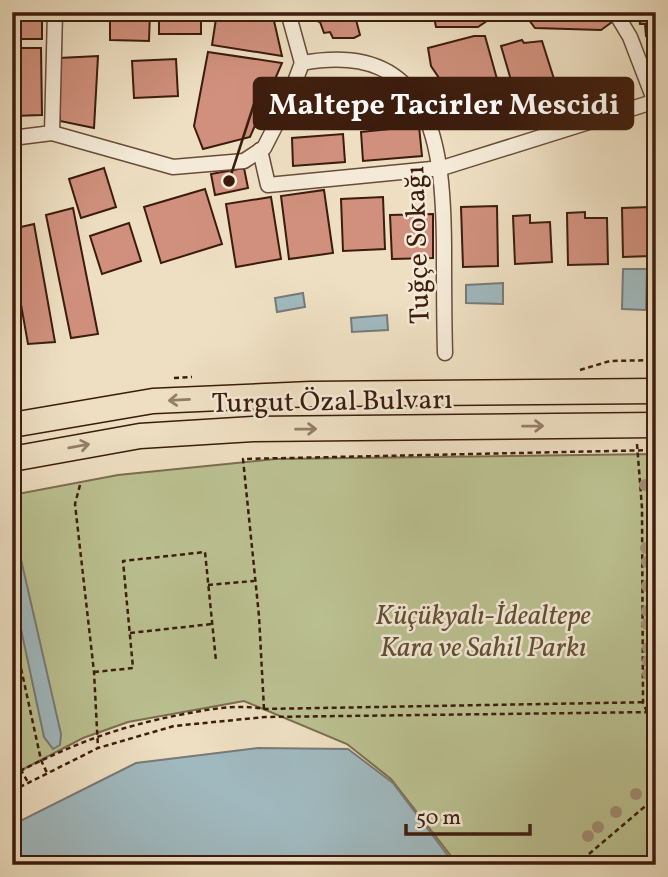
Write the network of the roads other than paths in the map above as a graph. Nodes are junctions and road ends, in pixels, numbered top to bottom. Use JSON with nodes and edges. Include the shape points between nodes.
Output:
{"nodes":[{"id":1,"x":55,"y":12,"type":"edge"},
{"id":2,"x":288,"y":12,"type":"edge"},
{"id":3,"x":615,"y":12,"type":"edge"},
{"id":4,"x":302,"y":64,"type":"junction"},
{"id":5,"x":655,"y":102,"type":"edge"},
{"id":6,"x":52,"y":133,"type":"junction"},
{"id":7,"x":12,"y":138,"type":"edge"},
{"id":8,"x":260,"y":150,"type":"junction"},
{"id":9,"x":442,"y":168,"type":"junction"},
{"id":10,"x":12,"y":327,"type":"edge"},
{"id":11,"x":16,"y":345,"type":"dead end"},
{"id":12,"x":445,"y":353,"type":"dead end"},
{"id":13,"x":656,"y":391,"type":"edge"},
{"id":14,"x":12,"y":425,"type":"edge"},
{"id":15,"x":647,"y":425,"type":"edge"},
{"id":16,"x":12,"y":460,"type":"edge"}],
"edges":[{"from":1,"to":6,"type":"street"},
{"from":2,"to":4,"type":"street"},
{"from":3,"to":5,"type":"street","via":[[631,37]]},
{"from":4,"to":8,"type":"street","via":[[287,103]]},
{"from":4,"to":9,"type":"street","name":"Tuğçe Sokağı","via":[[360,60],[391,74],[413,93],[424,113]]},
{"from":5,"to":9,"type":"street"},
{"from":6,"to":7,"type":"street"},
{"from":6,"to":8,"type":"street","via":[[173,167],[244,161]]},
{"from":8,"to":9,"type":"street","via":[[268,185]]},
{"from":9,"to":12,"type":"street","name":"Tuğçe Sokağı"},
{"from":10,"to":11,"type":"lane"},
{"from":13,"to":14,"type":"highway","name":"Turgut Özal Bulvarı","one_way":true,"via":[[311,394],[153,401]]},
{"from":16,"to":15,"type":"highway","name":"Turgut Özal Bulvarı","one_way":true,"via":[[140,436],[203,432]]}]}
